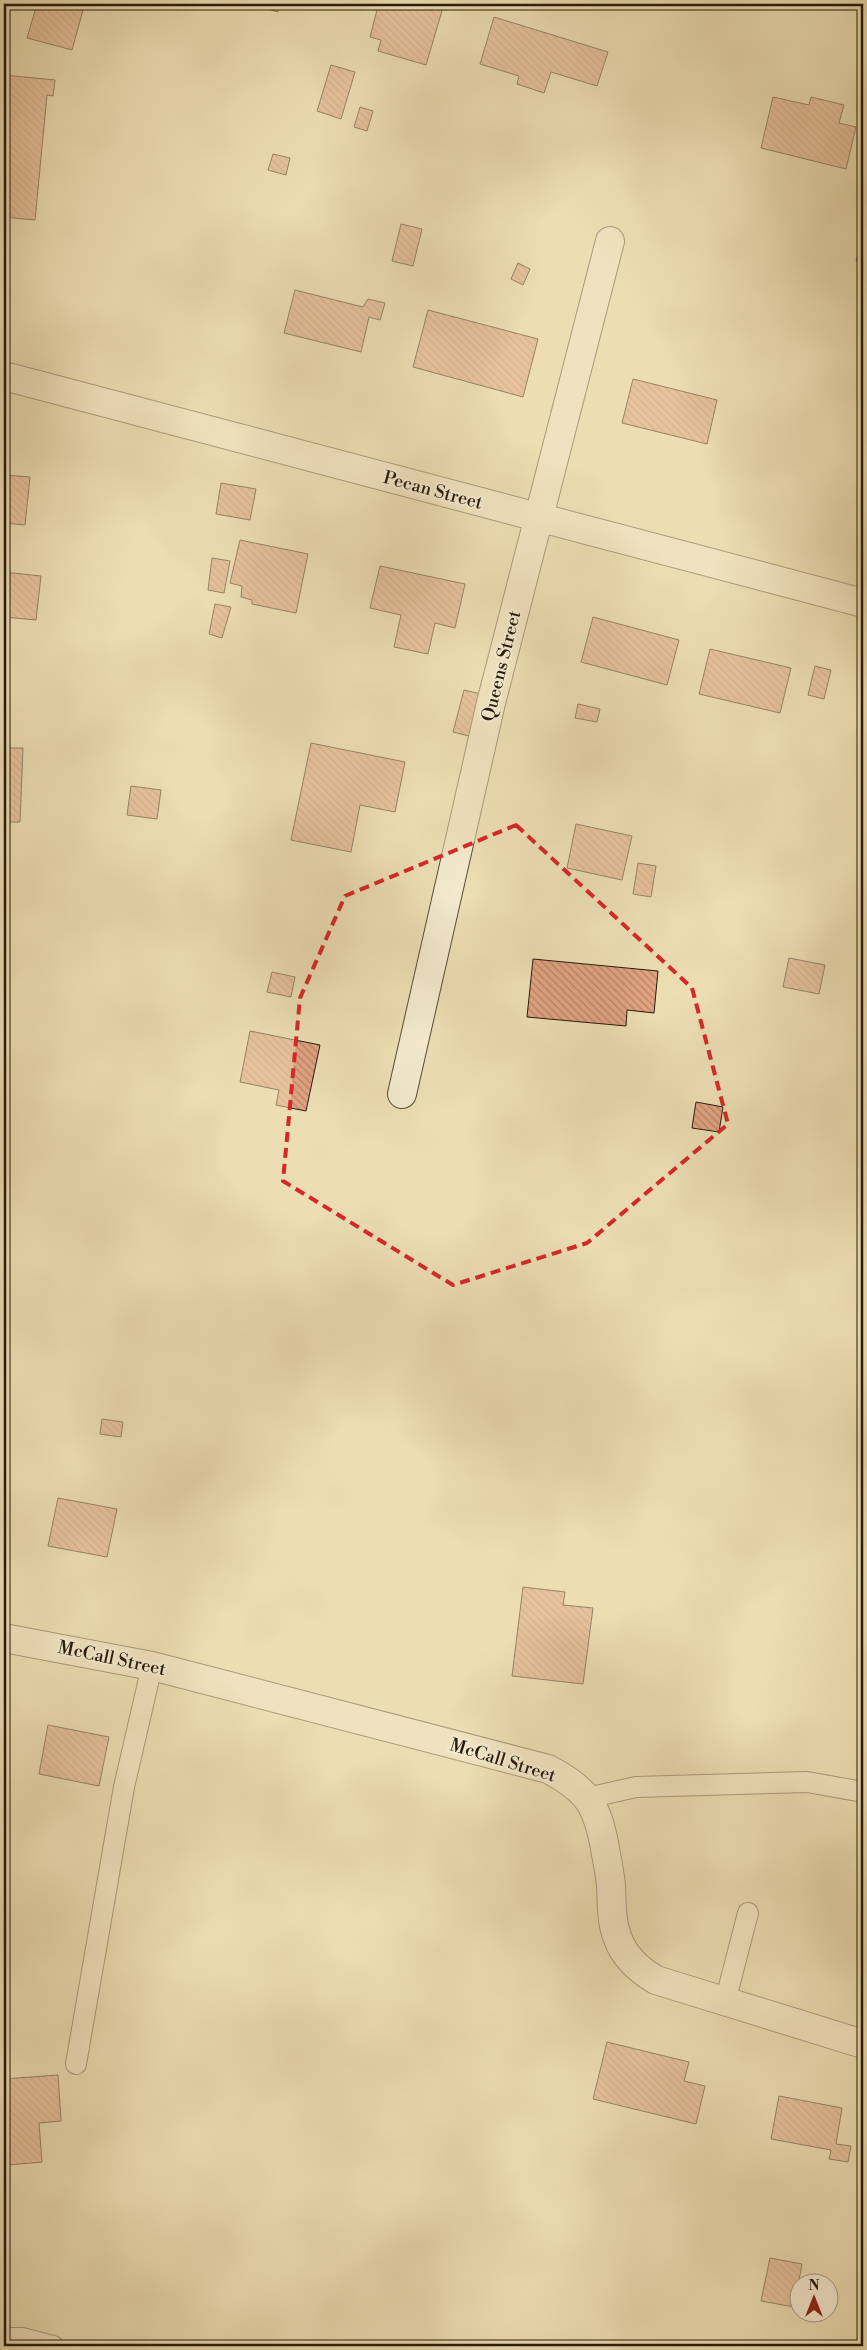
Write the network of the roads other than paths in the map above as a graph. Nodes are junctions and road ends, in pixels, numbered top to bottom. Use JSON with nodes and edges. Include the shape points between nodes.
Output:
{"nodes":[{"id":1,"x":610,"y":241,"type":"dead end"},
{"id":2,"x":4,"y":376,"type":"edge"},
{"id":3,"x":538,"y":518,"type":"junction"},
{"id":4,"x":863,"y":603,"type":"edge"},
{"id":5,"x":402,"y":1094,"type":"dead end"},
{"id":6,"x":4,"y":1638,"type":"edge"},
{"id":7,"x":152,"y":1666,"type":"junction"},
{"id":8,"x":863,"y":1792,"type":"edge"},
{"id":9,"x":588,"y":1798,"type":"junction"},
{"id":10,"x":748,"y":1913,"type":"dead end"},
{"id":11,"x":725,"y":2002,"type":"junction"},
{"id":12,"x":863,"y":2044,"type":"edge"},
{"id":13,"x":76,"y":2064,"type":"dead end"},
{"id":14,"x":4,"y":2338,"type":"edge"},
{"id":15,"x":53,"y":2346,"type":"edge"}],
"edges":[{"from":1,"to":3,"type":"street","name":"Queens Street"},
{"from":2,"to":3,"type":"street","name":"Pecan Street"},
{"from":3,"to":4,"type":"street","name":"Pecan Street"},
{"from":3,"to":5,"type":"street","name":"Queens Street"},
{"from":6,"to":7,"type":"street","name":"McCall Street"},
{"from":7,"to":9,"type":"street","name":"McCall Street","via":[[548,1769],[568,1780]]},
{"from":7,"to":13,"type":"lane","via":[[124,1787]]},
{"from":8,"to":9,"type":"lane","via":[[807,1782],[636,1787]]},
{"from":9,"to":11,"type":"street","name":"McCall Street","via":[[599,1819],[610,1880],[612,1921],[626,1955],[640,1970],[656,1980]]},
{"from":10,"to":11,"type":"lane"},
{"from":11,"to":12,"type":"street","name":"McCall Street"},
{"from":14,"to":15,"type":"lane","via":[[22,2338]]}]}
